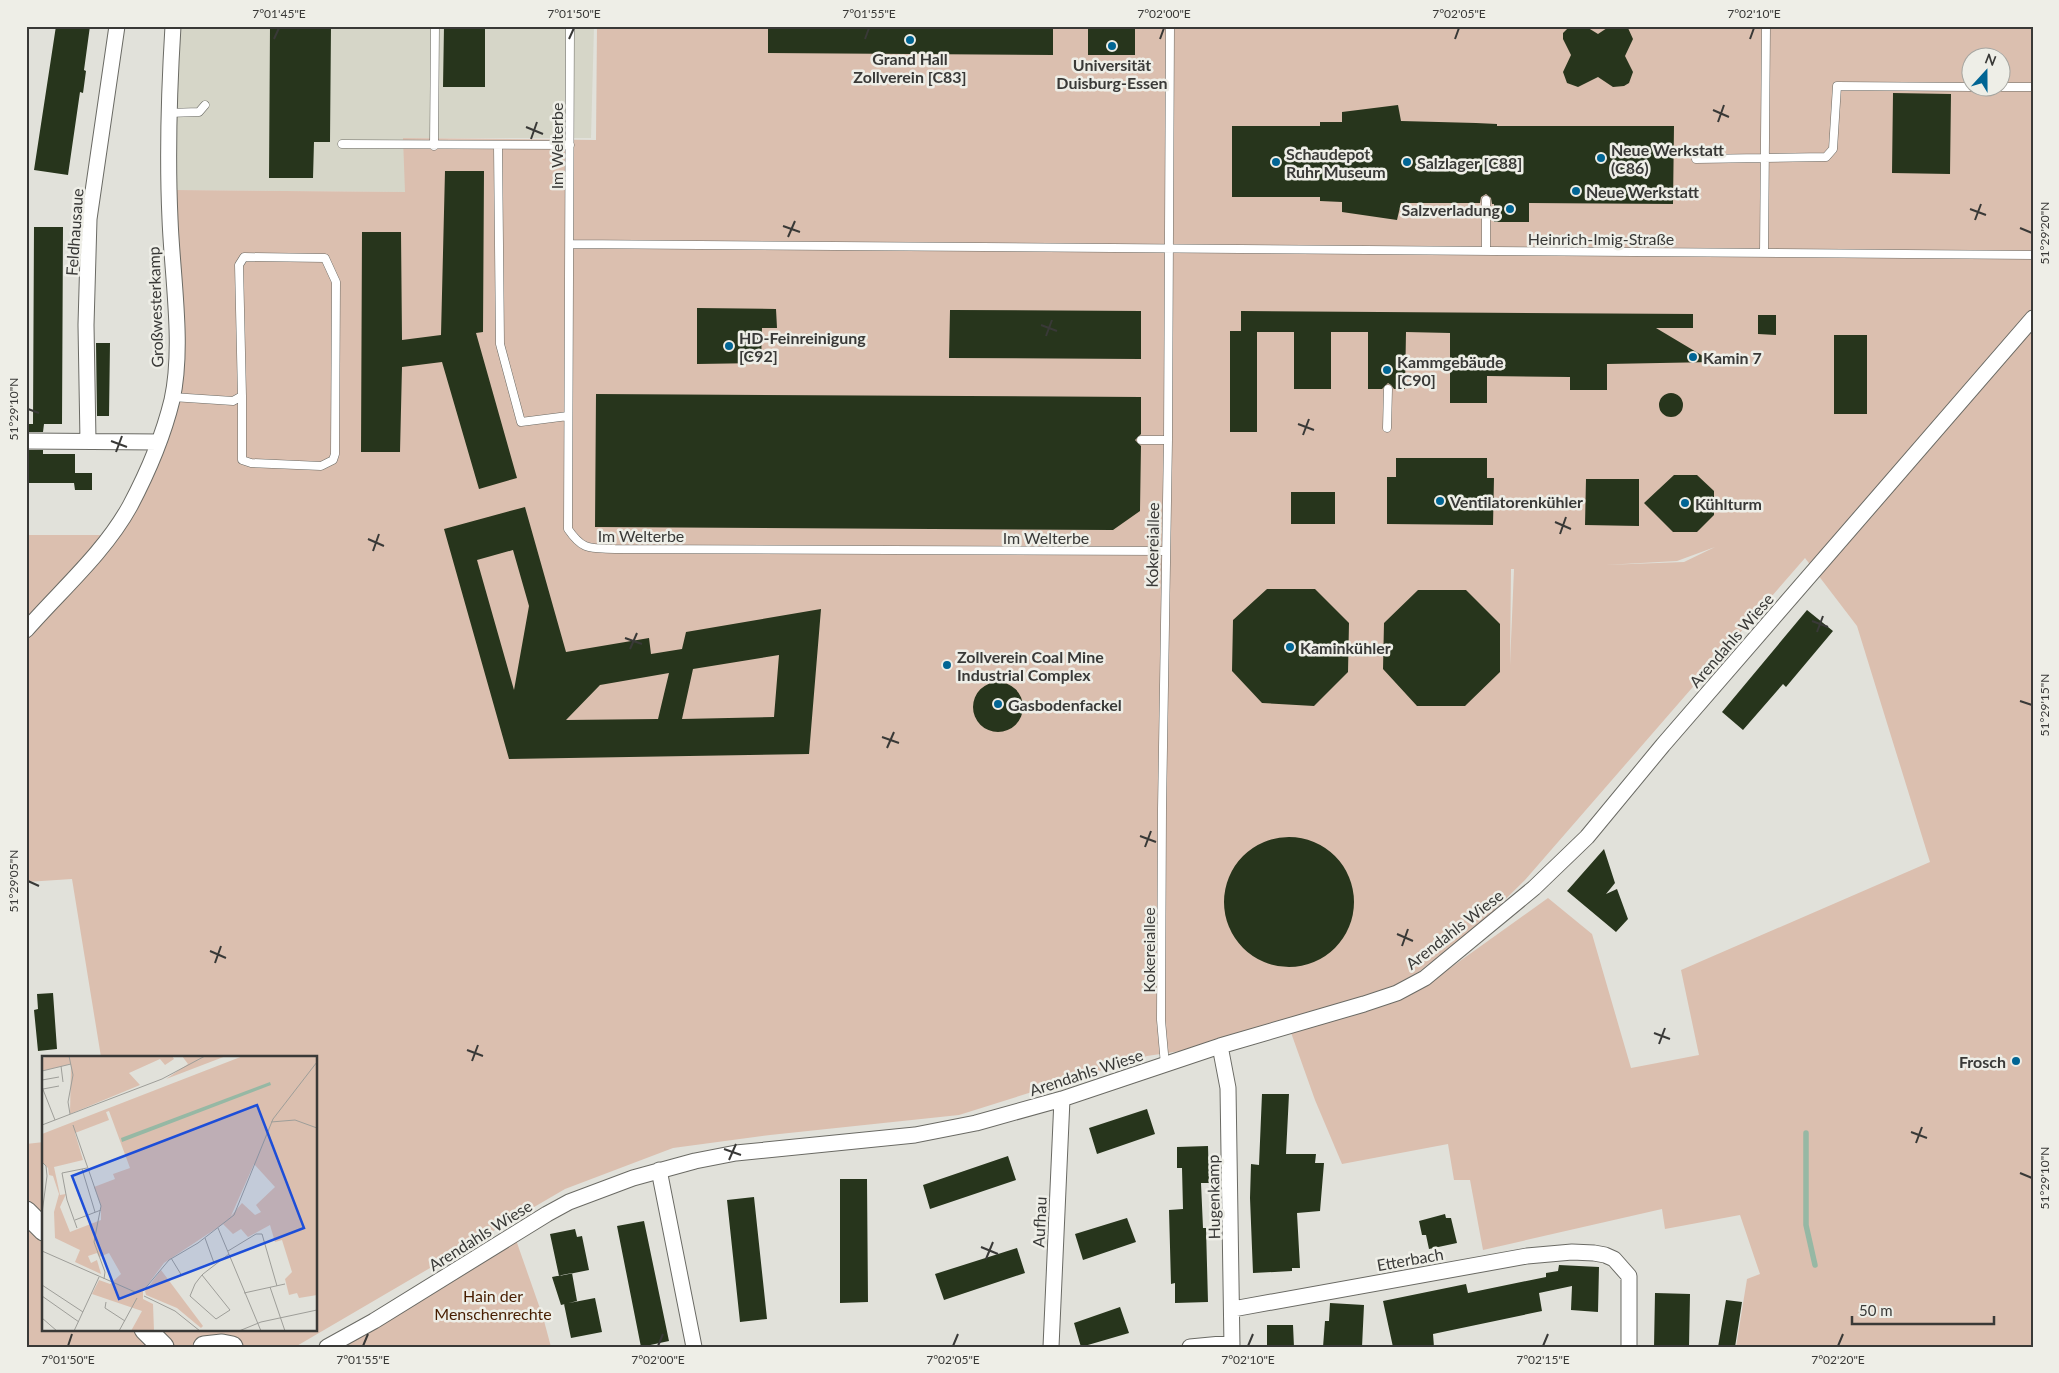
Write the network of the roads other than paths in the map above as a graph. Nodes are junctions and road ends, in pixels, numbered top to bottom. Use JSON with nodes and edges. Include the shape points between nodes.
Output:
{"nodes":[{"id":1,"x":117,"y":26,"type":"edge"},
{"id":2,"x":173,"y":26,"type":"edge"},
{"id":3,"x":436,"y":26,"type":"edge"},
{"id":4,"x":570,"y":26,"type":"edge"},
{"id":5,"x":1170,"y":26,"type":"edge"},
{"id":6,"x":1766,"y":26,"type":"edge"},
{"id":7,"x":1962,"y":87,"type":"edge"},
{"id":8,"x":2012,"y":87,"type":"edge"},
{"id":9,"x":2033,"y":87,"type":"edge"},
{"id":10,"x":205,"y":105,"type":"dead end"},
{"id":11,"x":168,"y":113,"type":"junction"},
{"id":12,"x":342,"y":144,"type":"dead end"},
{"id":13,"x":434,"y":146,"type":"junction"},
{"id":14,"x":498,"y":146,"type":"junction"},
{"id":15,"x":570,"y":146,"type":"junction"},
{"id":16,"x":1765,"y":158,"type":"junction"},
{"id":17,"x":1696,"y":159,"type":"dead end"},
{"id":18,"x":1486,"y":200,"type":"dead end"},
{"id":19,"x":570,"y":244,"type":"junction"},
{"id":20,"x":1168,"y":248,"type":"junction"},
{"id":21,"x":1486,"y":251,"type":"junction"},
{"id":22,"x":1764,"y":253,"type":"junction"},
{"id":23,"x":2033,"y":255,"type":"edge"},
{"id":24,"x":2033,"y":318,"type":"edge"},
{"id":25,"x":1388,"y":389,"type":"dead end"},
{"id":26,"x":242,"y":396,"type":"junction"},
{"id":27,"x":172,"y":397,"type":"junction"},
{"id":28,"x":568,"y":416,"type":"junction"},
{"id":29,"x":1387,"y":428,"type":"dead end"},
{"id":30,"x":1141,"y":440,"type":"dead end"},
{"id":31,"x":1168,"y":440,"type":"junction"},
{"id":32,"x":26,"y":441,"type":"edge"},
{"id":33,"x":88,"y":441,"type":"junction"},
{"id":34,"x":160,"y":442,"type":"junction"},
{"id":35,"x":1166,"y":551,"type":"junction"},
{"id":36,"x":26,"y":630,"type":"edge"},
{"id":37,"x":1220,"y":1046,"type":"junction"},
{"id":38,"x":1165,"y":1065,"type":"junction"},
{"id":39,"x":1062,"y":1099,"type":"junction"},
{"id":40,"x":659,"y":1170,"type":"junction"},
{"id":41,"x":26,"y":1212,"type":"edge"},
{"id":42,"x":42,"y":1228,"type":"edge"},
{"id":43,"x":1233,"y":1309,"type":"junction"},
{"id":44,"x":146,"y":1330,"type":"edge"},
{"id":45,"x":1232,"y":1345,"type":"edge"},
{"id":46,"x":163,"y":1347,"type":"edge"},
{"id":47,"x":204,"y":1347,"type":"edge"},
{"id":48,"x":232,"y":1347,"type":"edge"},
{"id":49,"x":327,"y":1347,"type":"edge"},
{"id":50,"x":694,"y":1347,"type":"edge"},
{"id":51,"x":1051,"y":1347,"type":"edge"},
{"id":52,"x":1190,"y":1347,"type":"edge"},
{"id":53,"x":1629,"y":1347,"type":"edge"}],
"edges":[{"from":1,"to":33,"type":"street","name":"Feldhausaue","via":[[89,219],[86,325]]},
{"from":2,"to":11,"type":"street","name":"Großwesterkamp"},
{"from":3,"to":13,"type":"lane"},
{"from":4,"to":15,"type":"lane","name":"Im Welterbe"},
{"from":5,"to":20,"type":"lane","name":"Kokereiallee"},
{"from":6,"to":16,"type":"lane"},
{"from":7,"to":16,"type":"lane","via":[[1837,86],[1833,149],[1826,157]]},
{"from":8,"to":9,"type":"lane"},
{"from":10,"to":11,"type":"lane","via":[[199,112]]},
{"from":11,"to":27,"type":"street","name":"Großwesterkamp","via":[[177,348]]},
{"from":12,"to":13,"type":"lane"},
{"from":13,"to":14,"type":"lane"},
{"from":14,"to":15,"type":"lane"},
{"from":14,"to":28,"type":"lane","via":[[500,344],[521,422]]},
{"from":15,"to":19,"type":"lane","name":"Im Welterbe"},
{"from":16,"to":17,"type":"lane"},
{"from":16,"to":22,"type":"lane"},
{"from":18,"to":21,"type":"lane"},
{"from":19,"to":20,"type":"lane","name":"Heinrich-Imig-Straße"},
{"from":19,"to":28,"type":"lane","name":"Im Welterbe"},
{"from":20,"to":21,"type":"lane","name":"Heinrich-Imig-Straße"},
{"from":20,"to":31,"type":"lane","name":"Kokereiallee"},
{"from":21,"to":22,"type":"lane","name":"Heinrich-Imig-Straße"},
{"from":22,"to":23,"type":"lane","name":"Heinrich-Imig-Straße"},
{"from":24,"to":37,"type":"street","name":"Arendahls Wiese","via":[[1662,745],[1588,837],[1534,888],[1425,978],[1397,992]]},
{"from":25,"to":29,"type":"lane"},
{"from":26,"to":26,"type":"lane","via":[[238,265],[244,257],[325,258],[336,282],[333,460],[321,466],[242,460]]},
{"from":26,"to":27,"type":"lane","via":[[233,401]]},
{"from":27,"to":34,"type":"street","name":"Großwesterkamp"},
{"from":28,"to":35,"type":"lane","name":"Im Welterbe","via":[[568,528],[575,540],[586,548]]},
{"from":30,"to":31,"type":"lane"},
{"from":31,"to":35,"type":"lane","name":"Kokereiallee"},
{"from":32,"to":33,"type":"street"},
{"from":33,"to":34,"type":"street"},
{"from":34,"to":36,"type":"street","name":"Großwesterkamp","via":[[133,500],[115,529]]},
{"from":35,"to":38,"type":"lane","name":"Kokereiallee","via":[[1161,1010]]},
{"from":37,"to":38,"type":"street","name":"Arendahls Wiese"},
{"from":37,"to":43,"type":"street","name":"Hugenkamp","via":[[1228,1088]]},
{"from":38,"to":39,"type":"street","name":"Arendahls Wiese"},
{"from":39,"to":40,"type":"street","name":"Arendahls Wiese","via":[[944,1131],[736,1154]]},
{"from":39,"to":51,"type":"street","name":"Aufhau"},
{"from":40,"to":49,"type":"street","name":"Arendahls Wiese","via":[[609,1186],[547,1214]]},
{"from":40,"to":50,"type":"street"},
{"from":41,"to":42,"type":"main road"},
{"from":43,"to":45,"type":"street","name":"Hugenkamp"},
{"from":43,"to":53,"type":"street","name":"Etterbach","via":[[1527,1256],[1594,1252],[1614,1259],[1629,1276]]},
{"from":44,"to":46,"type":"main road"},
{"from":45,"to":52,"type":"street"},
{"from":47,"to":48,"type":"main road"}]}
